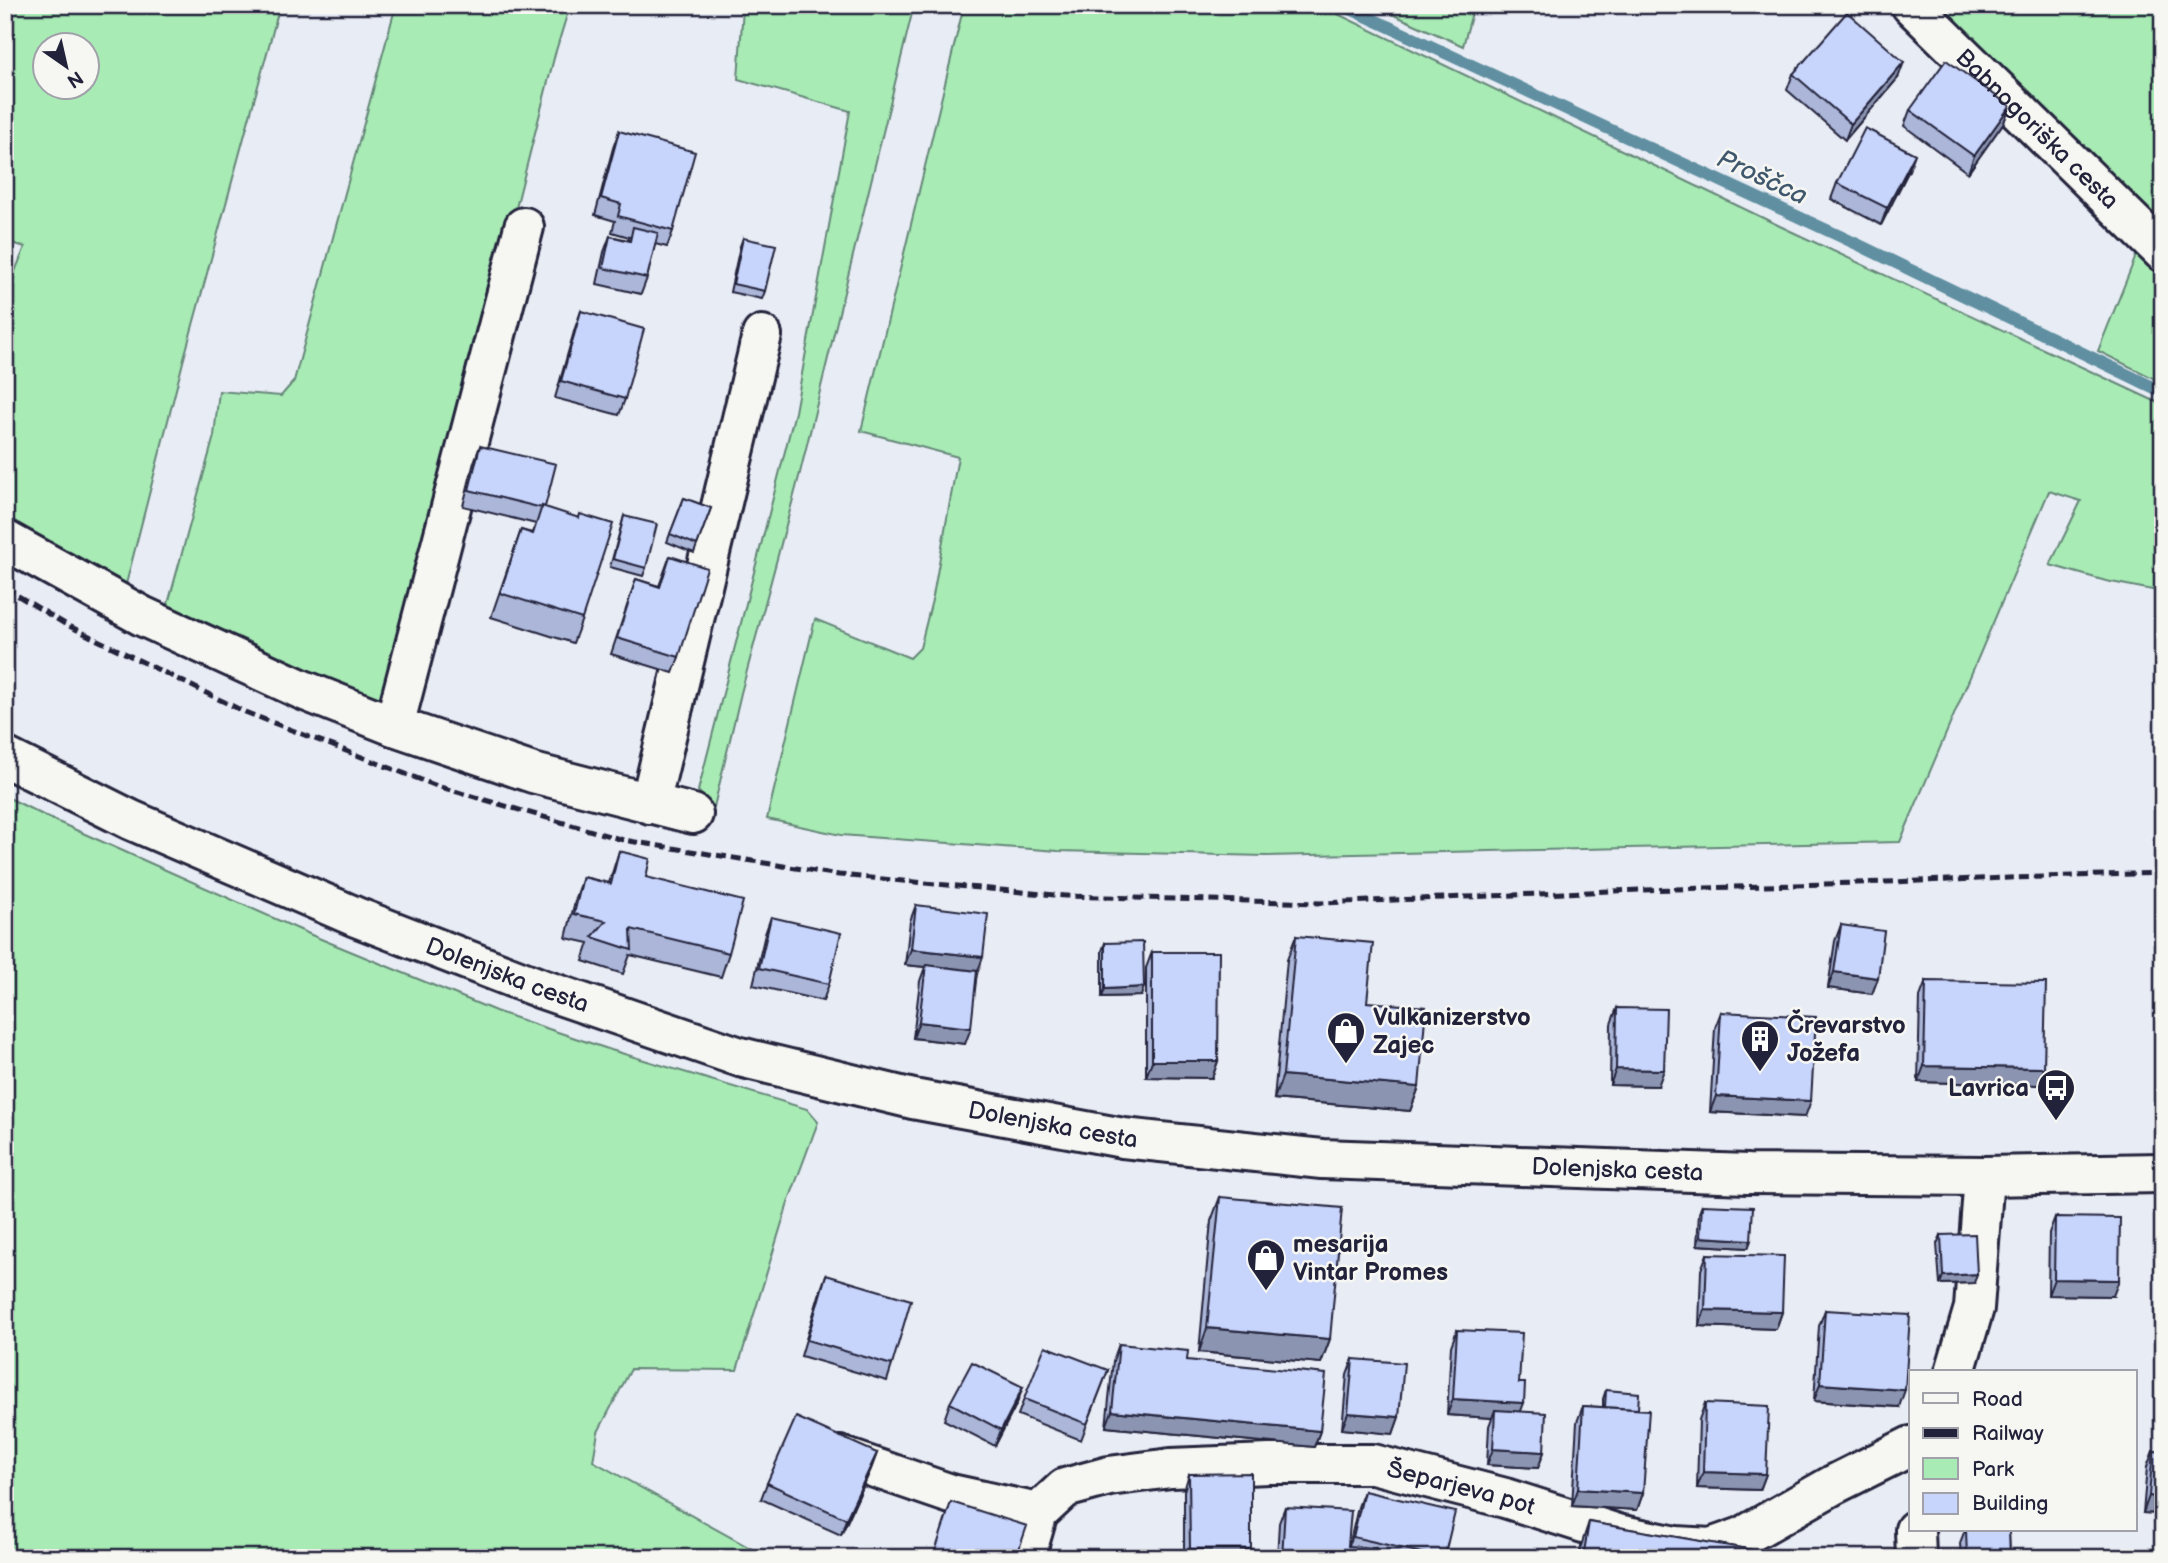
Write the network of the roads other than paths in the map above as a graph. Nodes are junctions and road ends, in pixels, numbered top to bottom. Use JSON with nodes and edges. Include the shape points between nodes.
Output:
{"nodes":[{"id":1,"x":1911,"y":5,"type":"edge"},
{"id":2,"x":524,"y":227,"type":"dead end"},
{"id":3,"x":2163,"y":252,"type":"edge"},
{"id":4,"x":762,"y":335,"type":"dead end"},
{"id":5,"x":5,"y":540,"type":"edge"},
{"id":6,"x":394,"y":726,"type":"junction"},
{"id":7,"x":5,"y":757,"type":"edge"},
{"id":8,"x":650,"y":804,"type":"junction"},
{"id":9,"x":693,"y":814,"type":"dead end"},
{"id":10,"x":2163,"y":1173,"type":"edge"},
{"id":11,"x":1984,"y":1176,"type":"junction"},
{"id":12,"x":1956,"y":1370,"type":"edge"},
{"id":13,"x":1909,"y":1447,"type":"edge"},
{"id":14,"x":840,"y":1456,"type":"edge"},
{"id":15,"x":1038,"y":1513,"type":"junction"},
{"id":16,"x":1915,"y":1532,"type":"edge"},
{"id":17,"x":1025,"y":1558,"type":"edge"},
{"id":18,"x":1916,"y":1558,"type":"edge"}],
"edges":[{"from":1,"to":3,"type":"street","name":"Babnogoriška cesta"},
{"from":2,"to":6,"type":"street"},
{"from":4,"to":8,"type":"street"},
{"from":5,"to":6,"type":"street","via":[[142,616]]},
{"from":6,"to":8,"type":"street","via":[[533,773]]},
{"from":7,"to":11,"type":"street","name":"Dolenjska cesta","via":[[131,820],[344,912],[542,989],[740,1057],[913,1099],[1123,1138],[1322,1159],[1748,1174]]},
{"from":8,"to":9,"type":"street"},
{"from":10,"to":11,"type":"street","name":"Dolenjska cesta"},
{"from":11,"to":12,"type":"street","via":[[1974,1308]]},
{"from":13,"to":15,"type":"street","name":"Šeparjeva pot","via":[[1742,1537],[1711,1548],[1618,1534],[1505,1498],[1373,1464],[1171,1468],[1109,1476],[1065,1489]]},
{"from":14,"to":15,"type":"street","via":[[951,1494]]},
{"from":15,"to":17,"type":"street"},
{"from":16,"to":18,"type":"street"}]}
